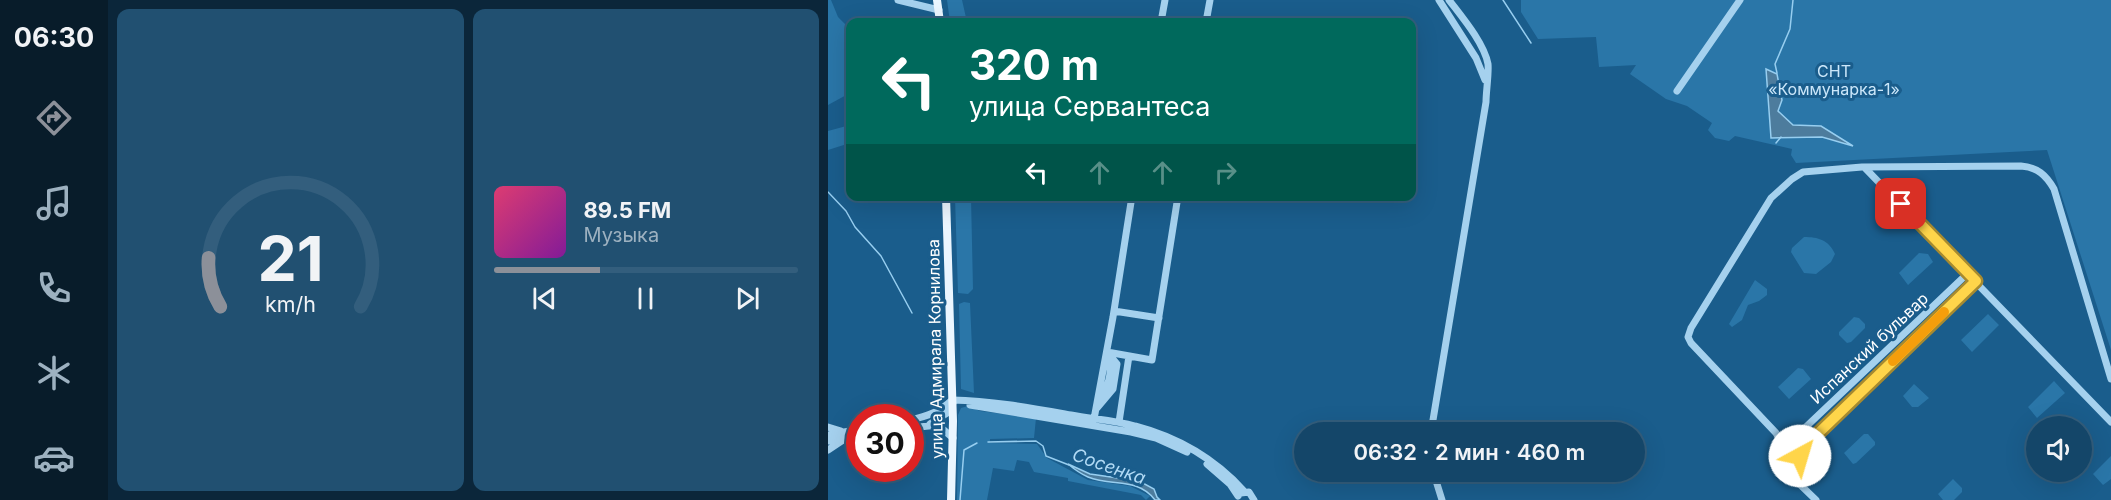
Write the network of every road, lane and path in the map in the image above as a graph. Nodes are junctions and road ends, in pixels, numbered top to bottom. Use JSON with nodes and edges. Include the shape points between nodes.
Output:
{"nodes":[{"id":1,"x":898,"y":0,"type":"edge"},
{"id":2,"x":937,"y":0,"type":"edge"},
{"id":3,"x":1165,"y":0,"type":"edge"},
{"id":4,"x":1210,"y":0,"type":"edge"},
{"id":5,"x":1439,"y":0,"type":"edge"},
{"id":6,"x":1449,"y":0,"type":"edge"},
{"id":7,"x":1740,"y":0,"type":"edge"},
{"id":8,"x":939,"y":10,"type":"junction"},
{"id":9,"x":940,"y":18,"type":"edge"},
{"id":10,"x":1162,"y":18,"type":"edge"},
{"id":11,"x":1207,"y":18,"type":"edge"},
{"id":12,"x":1486,"y":82,"type":"junction"},
{"id":13,"x":1677,"y":91,"type":"dead end"},
{"id":14,"x":1865,"y":168,"type":"junction"},
{"id":15,"x":1881,"y":168,"type":"junction"},
{"id":16,"x":1875,"y":177,"type":"junction"},
{"id":17,"x":946,"y":201,"type":"edge"},
{"id":18,"x":1131,"y":201,"type":"edge"},
{"id":19,"x":1177,"y":201,"type":"edge"},
{"id":20,"x":1968,"y":273,"type":"junction"},
{"id":21,"x":1976,"y":281,"type":"junction"},
{"id":22,"x":1114,"y":311,"type":"junction"},
{"id":23,"x":1159,"y":318,"type":"junction"},
{"id":24,"x":1107,"y":352,"type":"junction"},
{"id":25,"x":1129,"y":356,"type":"junction"},
{"id":26,"x":2111,"y":379,"type":"edge"},
{"id":27,"x":952,"y":402,"type":"junction"},
{"id":28,"x":1096,"y":410,"type":"junction"},
{"id":29,"x":924,"y":418,"type":"edge"},
{"id":30,"x":1094,"y":419,"type":"junction"},
{"id":31,"x":2110,"y":420,"type":"edge"},
{"id":32,"x":1119,"y":422,"type":"junction"},
{"id":33,"x":1432,"y":422,"type":"edge"},
{"id":34,"x":930,"y":424,"type":"junction"},
{"id":35,"x":924,"y":425,"type":"edge"},
{"id":36,"x":828,"y":427,"type":"edge"},
{"id":37,"x":828,"y":435,"type":"edge"},
{"id":38,"x":844,"y":435,"type":"junction"},
{"id":39,"x":953,"y":438,"type":"junction"},
{"id":40,"x":828,"y":441,"type":"edge"},
{"id":41,"x":1790,"y":442,"type":"junction"},
{"id":42,"x":1780,"y":443,"type":"junction"},
{"id":43,"x":828,"y":450,"type":"edge"},
{"id":44,"x":1800,"y":452,"type":"junction"},
{"id":45,"x":1786,"y":471,"type":"junction"},
{"id":46,"x":1436,"y":482,"type":"edge"},
{"id":47,"x":1240,"y":496,"type":"edge"},
{"id":48,"x":951,"y":500,"type":"edge"},
{"id":49,"x":1254,"y":500,"type":"edge"},
{"id":50,"x":1442,"y":500,"type":"edge"},
{"id":51,"x":1816,"y":500,"type":"edge"}],
"edges":[{"from":1,"to":8,"type":"street"},
{"from":2,"to":8,"type":"main road"},
{"from":3,"to":10,"type":"street"},
{"from":4,"to":11,"type":"street"},
{"from":5,"to":12,"type":"street","via":[[1476,58]]},
{"from":6,"to":12,"type":"street","via":[[1486,57]]},
{"from":7,"to":13,"type":"street"},
{"from":8,"to":9,"type":"main road"},
{"from":12,"to":33,"type":"street","via":[[1486,102]]},
{"from":14,"to":15,"type":"street"},
{"from":14,"to":16,"type":"street"},
{"from":14,"to":42,"type":"street","via":[[1803,172],[1772,196],[1689,332],[1691,343],[1776,433]]},
{"from":15,"to":16,"type":"street"},
{"from":15,"to":26,"type":"street","via":[[2021,165],[2043,174],[2054,189]]},
{"from":16,"to":20,"type":"street"},
{"from":17,"to":27,"type":"main road","name":"улица Адмирала Корнилова"},
{"from":18,"to":22,"type":"street"},
{"from":19,"to":23,"type":"street"},
{"from":20,"to":21,"type":"street"},
{"from":20,"to":41,"type":"street","name":"Испанский бульвар"},
{"from":21,"to":31,"type":"street"},
{"from":21,"to":44,"type":"street","name":"Испанский бульвар"},
{"from":22,"to":23,"type":"street"},
{"from":22,"to":24,"type":"street"},
{"from":23,"to":25,"type":"street","via":[[1152,360]]},
{"from":24,"to":25,"type":"street"},
{"from":24,"to":28,"type":"street"},
{"from":24,"to":28,"type":"street","via":[[1117,364],[1113,389]]},
{"from":25,"to":32,"type":"street"},
{"from":27,"to":29,"type":"street"},
{"from":27,"to":30,"type":"street","via":[[1004,403]]},
{"from":27,"to":34,"type":"street","via":[[947,413]]},
{"from":27,"to":39,"type":"main road","name":"улица Адмирала Корнилова"},
{"from":27,"to":47,"type":"street","via":[[1156,438],[1209,465]]},
{"from":28,"to":30,"type":"street"},
{"from":30,"to":32,"type":"street"},
{"from":32,"to":47,"type":"street","via":[[1184,444],[1212,462]]},
{"from":34,"to":35,"type":"street"},
{"from":34,"to":39,"type":"street","via":[[941,426]]},
{"from":36,"to":38,"type":"street"},
{"from":37,"to":38,"type":"street"},
{"from":38,"to":40,"type":"street"},
{"from":38,"to":43,"type":"street"},
{"from":39,"to":48,"type":"main road","name":"улица Адмирала Корнилова"},
{"from":41,"to":42,"type":"street"},
{"from":41,"to":44,"type":"street"},
{"from":42,"to":45,"type":"street","via":[[1773,449],[1772,459]]},
{"from":44,"to":45,"type":"street","via":[[1797,465]]},
{"from":45,"to":51,"type":"street"},
{"from":46,"to":50,"type":"street"},
{"from":47,"to":49,"type":"street","via":[[1252,494]]}]}
